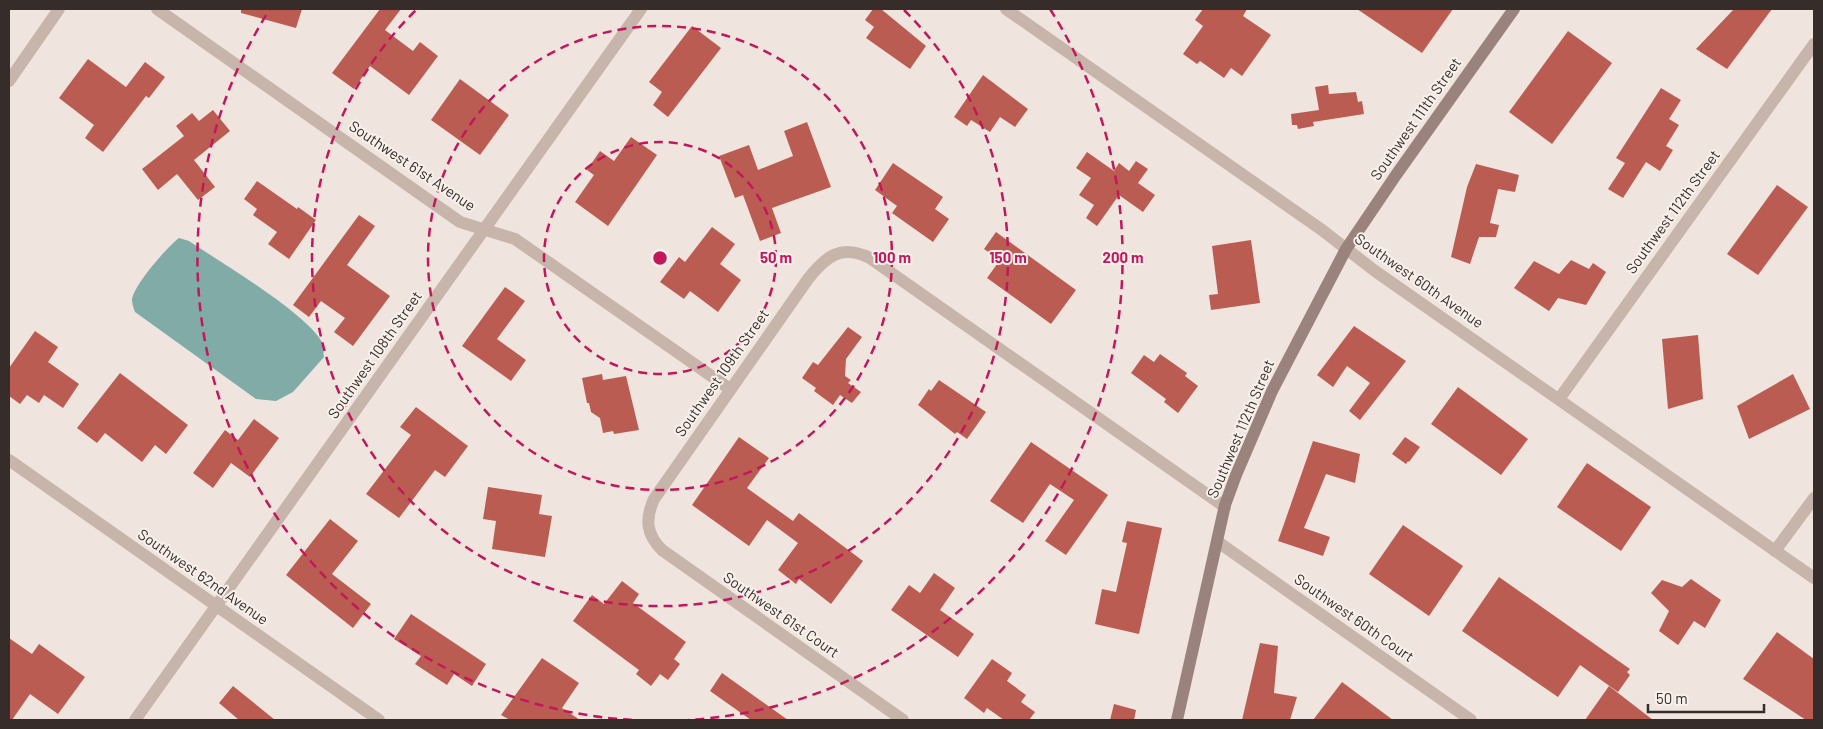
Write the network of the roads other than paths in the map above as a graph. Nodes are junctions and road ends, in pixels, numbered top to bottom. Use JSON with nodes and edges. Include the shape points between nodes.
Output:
{"nodes":[{"id":1,"x":59,"y":9,"type":"edge"},
{"id":2,"x":157,"y":9,"type":"edge"},
{"id":3,"x":641,"y":9,"type":"edge"},
{"id":4,"x":1006,"y":9,"type":"edge"},
{"id":5,"x":1514,"y":9,"type":"edge"},
{"id":6,"x":1814,"y":44,"type":"edge"},
{"id":7,"x":9,"y":81,"type":"edge"},
{"id":8,"x":484,"y":229,"type":"junction"},
{"id":9,"x":1346,"y":250,"type":"junction"},
{"id":10,"x":730,"y":389,"type":"junction"},
{"id":11,"x":1559,"y":399,"type":"junction"},
{"id":12,"x":9,"y":460,"type":"edge"},
{"id":13,"x":1814,"y":498,"type":"edge"},
{"id":14,"x":1225,"y":507,"type":"junction"},
{"id":15,"x":648,"y":529,"type":"joint"},
{"id":16,"x":1218,"y":542,"type":"junction"},
{"id":17,"x":1775,"y":551,"type":"junction"},
{"id":18,"x":1814,"y":578,"type":"edge"},
{"id":19,"x":216,"y":605,"type":"junction"},
{"id":20,"x":135,"y":720,"type":"edge"},
{"id":21,"x":379,"y":720,"type":"edge"},
{"id":22,"x":903,"y":720,"type":"edge"},
{"id":23,"x":1177,"y":720,"type":"edge"},
{"id":24,"x":1471,"y":720,"type":"edge"}],
"edges":[{"from":1,"to":7,"type":"street"},
{"from":2,"to":8,"type":"street","name":"Southwest 61st Avenue","via":[[460,222]]},
{"from":3,"to":8,"type":"street","name":"Southwest 108th Street"},
{"from":4,"to":9,"type":"street","name":"Southwest 60th Avenue"},
{"from":5,"to":9,"type":"main road","name":"Southwest 111th Street"},
{"from":6,"to":11,"type":"street","name":"Southwest 112th Street"},
{"from":8,"to":10,"type":"street","name":"Southwest 61st Avenue","via":[[515,239]]},
{"from":8,"to":19,"type":"street","name":"Southwest 108th Street"},
{"from":9,"to":11,"type":"street","name":"Southwest 60th Avenue"},
{"from":9,"to":14,"type":"main road","name":"Southwest 112th Street","via":[[1272,391]]},
{"from":10,"to":14,"type":"street","name":"Southwest 109th Street","via":[[817,267],[827,259],[853,252],[870,258]]},
{"from":10,"to":15,"type":"street","name":"Southwest 109th Street","via":[[654,499],[648,516]]},
{"from":11,"to":17,"type":"street","name":"Southwest 60th Avenue"},
{"from":12,"to":19,"type":"street","name":"Southwest 62nd Avenue"},
{"from":13,"to":17,"type":"street"},
{"from":14,"to":16,"type":"main road","name":"Southwest 112th Street"},
{"from":15,"to":22,"type":"street","name":"Southwest 61st Court","via":[[662,550]]},
{"from":16,"to":23,"type":"main road","name":"Southwest 112th Street"},
{"from":16,"to":24,"type":"street","name":"Southwest 60th Court"},
{"from":17,"to":18,"type":"street","name":"Southwest 60th Avenue"},
{"from":19,"to":20,"type":"street","name":"Southwest 108th Street"},
{"from":19,"to":21,"type":"street","name":"Southwest 62nd Avenue"}]}
